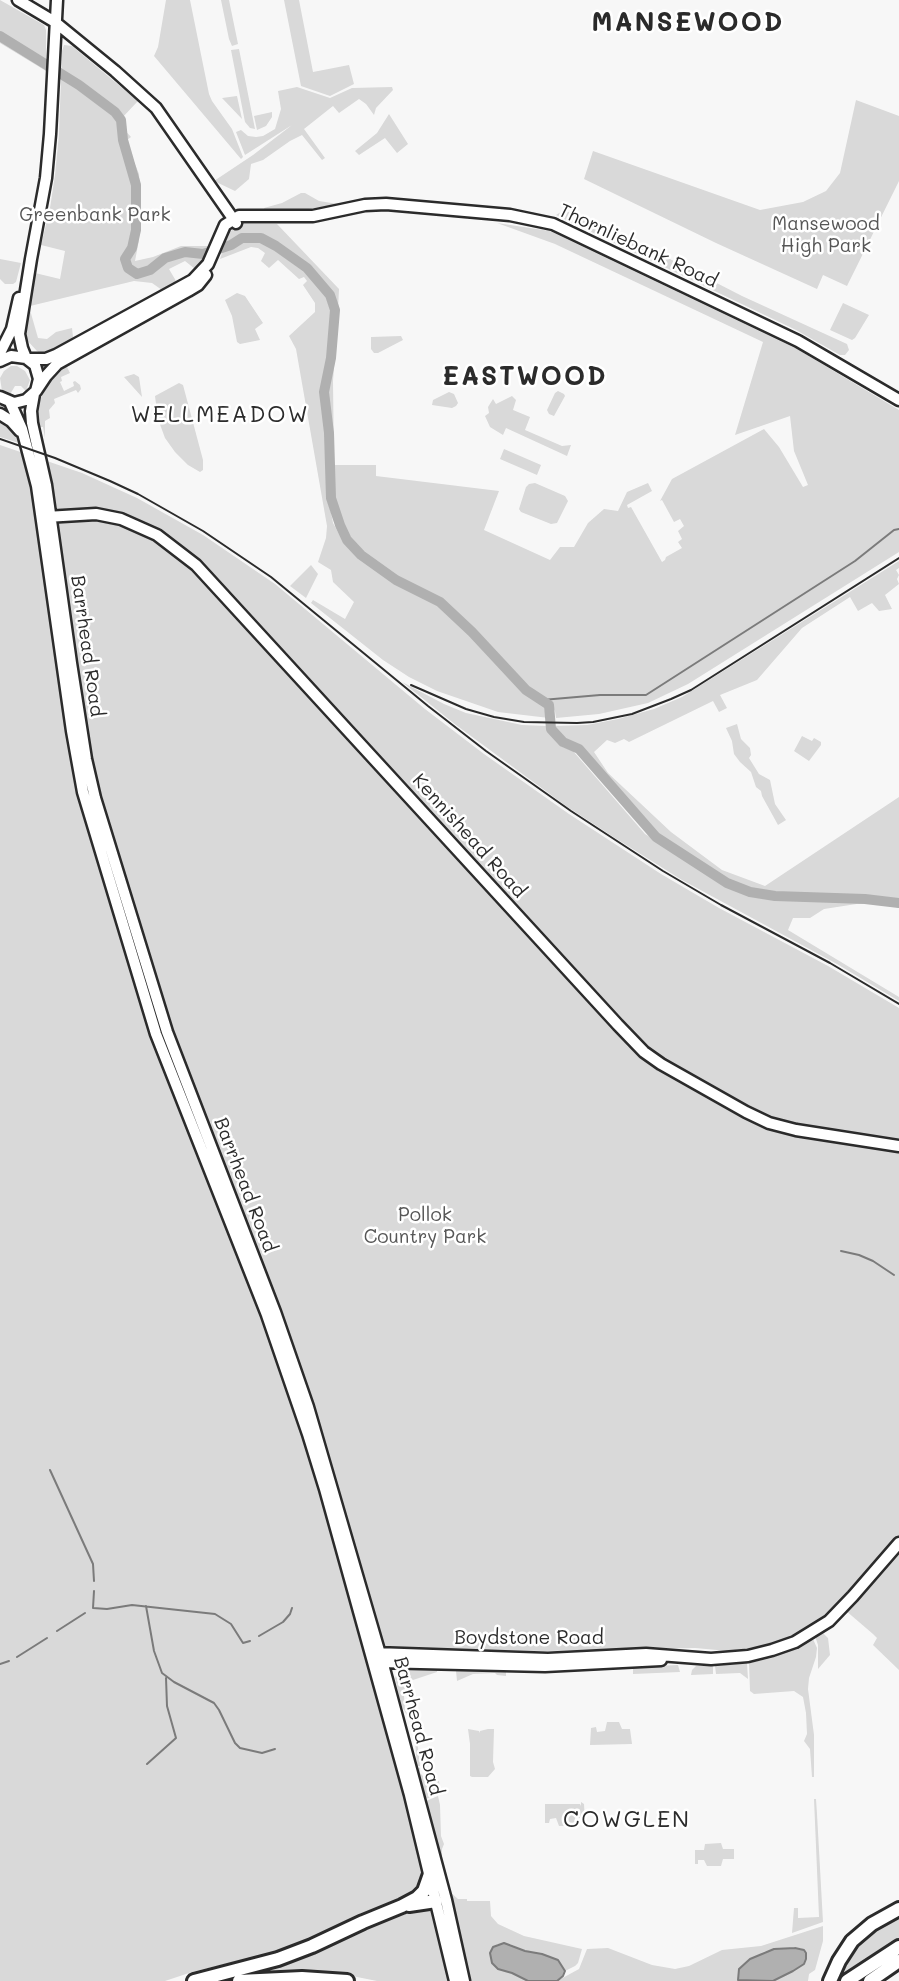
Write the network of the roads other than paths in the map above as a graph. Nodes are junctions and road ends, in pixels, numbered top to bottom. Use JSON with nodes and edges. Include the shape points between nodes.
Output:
{"nodes":[{"id":1,"x":18,"y":0,"type":"edge"},
{"id":2,"x":57,"y":0,"type":"edge"},
{"id":3,"x":55,"y":22,"type":"junction"},
{"id":4,"x":235,"y":221,"type":"junction"},
{"id":5,"x":200,"y":278,"type":"junction"},
{"id":6,"x":24,"y":293,"type":"junction"},
{"id":7,"x":0,"y":353,"type":"edge"},
{"id":8,"x":27,"y":358,"type":"junction"},
{"id":9,"x":0,"y":361,"type":"edge"},
{"id":10,"x":35,"y":393,"type":"junction"},
{"id":11,"x":4,"y":400,"type":"edge"},
{"id":12,"x":899,"y":401,"type":"edge"},
{"id":13,"x":0,"y":414,"type":"edge"},
{"id":14,"x":26,"y":440,"type":"junction"},
{"id":15,"x":47,"y":517,"type":"junction"},
{"id":16,"x":899,"y":1146,"type":"edge"},
{"id":17,"x":899,"y":1543,"type":"edge"},
{"id":18,"x":377,"y":1658,"type":"junction"},
{"id":19,"x":430,"y":1874,"type":"junction"},
{"id":20,"x":441,"y":1900,"type":"junction"},
{"id":21,"x":402,"y":1906,"type":"junction"},
{"id":22,"x":899,"y":1909,"type":"edge"},
{"id":23,"x":899,"y":1947,"type":"edge"},
{"id":24,"x":899,"y":1961,"type":"edge"},
{"id":25,"x":459,"y":1978,"type":"edge"},
{"id":26,"x":194,"y":1981,"type":"edge"},
{"id":27,"x":239,"y":1981,"type":"edge"},
{"id":28,"x":346,"y":1981,"type":"edge"},
{"id":29,"x":830,"y":1981,"type":"edge"},
{"id":30,"x":847,"y":1981,"type":"edge"},
{"id":31,"x":870,"y":1981,"type":"edge"}],
"edges":[{"from":1,"to":3,"type":"main road"},
{"from":2,"to":3,"type":"main road"},
{"from":3,"to":4,"type":"main road","via":[[156,108]]},
{"from":3,"to":6,"type":"main road","via":[[46,178]]},
{"from":4,"to":5,"type":"main road"},
{"from":4,"to":12,"type":"main road","name":"Thornliebank Road","via":[[255,216],[313,216],[386,204],[546,222],[798,341]]},
{"from":5,"to":8,"type":"main road","via":[[56,355]]},
{"from":5,"to":10,"type":"main road","via":[[188,291],[57,364]]},
{"from":6,"to":7,"type":"main road"},
{"from":6,"to":8,"type":"main road","name":"Barrhead Road","via":[[19,334]]},
{"from":8,"to":9,"type":"main road","via":[[11,356]]},
{"from":8,"to":10,"type":"main road","name":"Barrhead Road","via":[[39,373]]},
{"from":10,"to":11,"type":"main road","via":[[22,402]]},
{"from":10,"to":15,"type":"main road","name":"Barrhead Road","via":[[31,416]]},
{"from":11,"to":14,"type":"main road","name":"Barrhead Road"},
{"from":13,"to":14,"type":"main road"},
{"from":14,"to":15,"type":"main road","name":"Barrhead Road"},
{"from":15,"to":16,"type":"main road","name":"Kennishead Road","via":[[96,514],[121,519],[156,535],[196,565],[644,1052],[769,1123]]},
{"from":15,"to":18,"type":"main road","name":"Barrhead Road","via":[[86,759],[106,852],[167,1032],[301,1385]]},
{"from":17,"to":18,"type":"main road","name":"Boydstone Road","via":[[829,1621],[772,1650],[748,1656]]},
{"from":18,"to":19,"type":"main road","name":"Barrhead Road"},
{"from":18,"to":20,"type":"main road","name":"Barrhead Road"},
{"from":19,"to":20,"type":"main road","name":"Barrhead Road"},
{"from":19,"to":21,"type":"highway","via":[[421,1895]]},
{"from":20,"to":21,"type":"highway"},
{"from":20,"to":25,"type":"main road","name":"Barrhead Road"},
{"from":21,"to":26,"type":"highway","via":[[312,1947]]},
{"from":22,"to":29,"type":"highway","via":[[852,1941]]},
{"from":23,"to":30,"type":"highway"},
{"from":24,"to":31,"type":"highway"},
{"from":27,"to":28,"type":"highway"}]}
